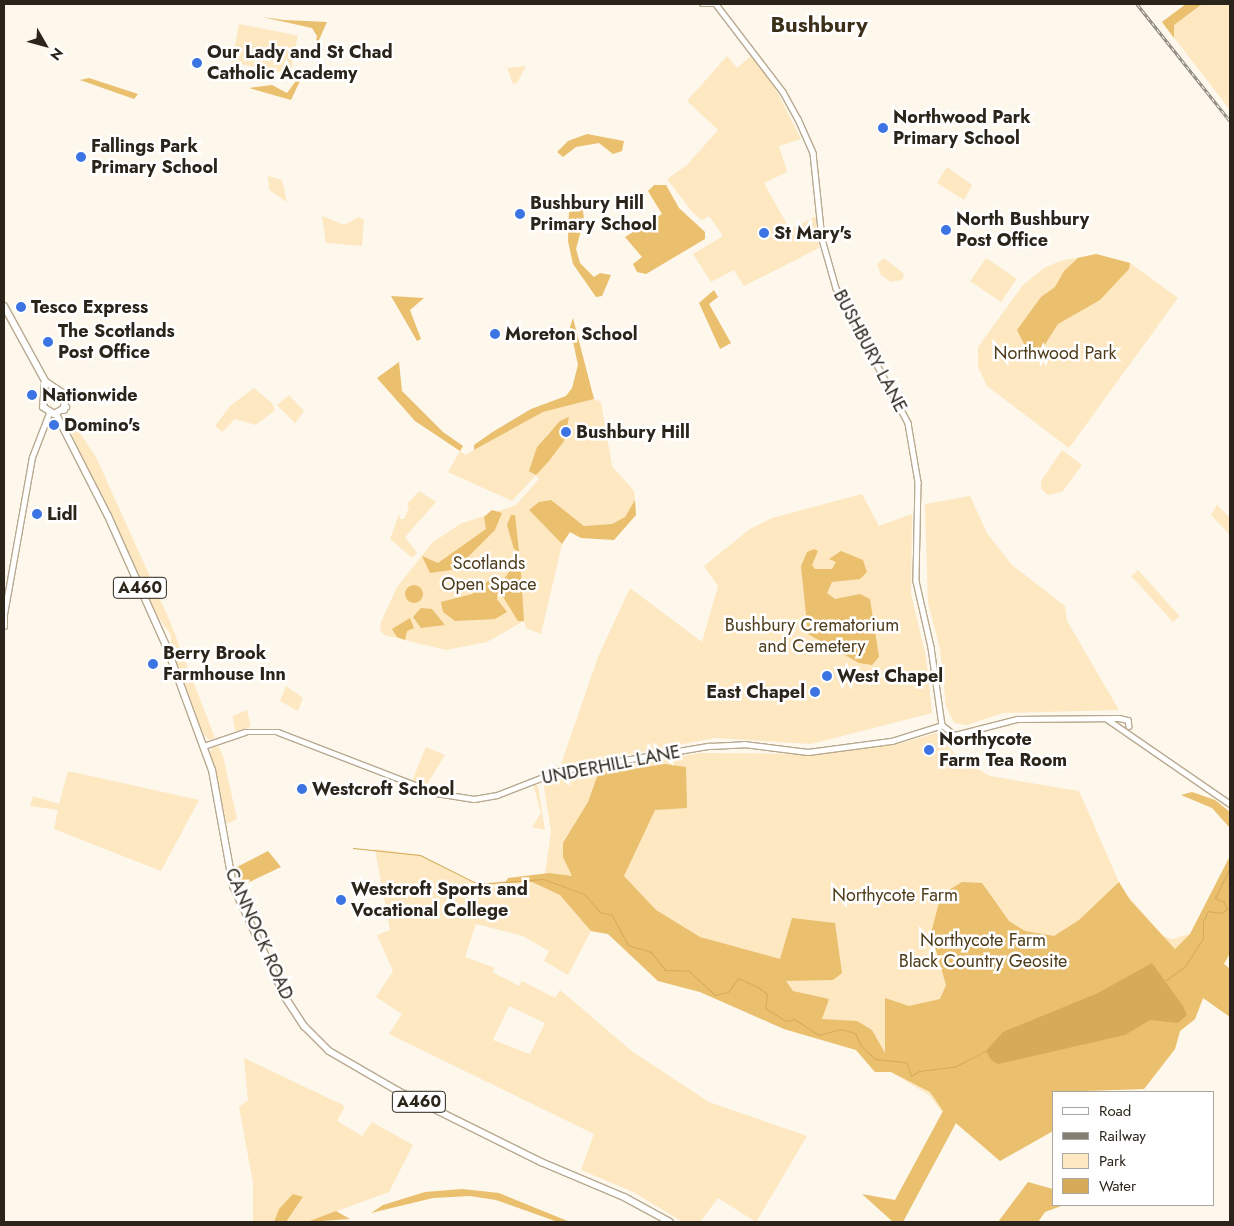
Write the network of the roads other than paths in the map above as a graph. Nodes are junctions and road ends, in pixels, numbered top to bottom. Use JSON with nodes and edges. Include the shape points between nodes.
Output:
{"nodes":[{"id":1,"x":702,"y":4,"type":"edge"},
{"id":2,"x":715,"y":4,"type":"edge"},
{"id":3,"x":4,"y":306,"type":"edge"},
{"id":4,"x":45,"y":381,"type":"junction"},
{"id":5,"x":56,"y":388,"type":"junction"},
{"id":6,"x":45,"y":393,"type":"junction"},
{"id":7,"x":66,"y":407,"type":"junction"},
{"id":8,"x":53,"y":413,"type":"junction"},
{"id":9,"x":62,"y":424,"type":"junction"},
{"id":10,"x":4,"y":616,"type":"edge"},
{"id":11,"x":4,"y":626,"type":"edge"},
{"id":12,"x":1103,"y":718,"type":"junction"},
{"id":13,"x":1123,"y":720,"type":"junction"},
{"id":14,"x":942,"y":725,"type":"junction"},
{"id":15,"x":1129,"y":726,"type":"junction"},
{"id":16,"x":1122,"y":727,"type":"junction"},
{"id":17,"x":1136,"y":741,"type":"junction"},
{"id":18,"x":204,"y":746,"type":"junction"},
{"id":19,"x":1230,"y":804,"type":"edge"},
{"id":20,"x":670,"y":1222,"type":"edge"}],
"edges":[{"from":1,"to":2,"type":"street"},
{"from":2,"to":14,"type":"street","name":"BUSHBURY LANE","via":[[779,85],[798,119],[812,153],[822,239],[836,288],[908,423],[918,482],[916,582],[933,656]]},
{"from":3,"to":4,"type":"highway"},
{"from":4,"to":5,"type":"highway"},
{"from":4,"to":6,"type":"highway"},
{"from":5,"to":6,"type":"highway"},
{"from":5,"to":7,"type":"highway","via":[[65,395]]},
{"from":6,"to":8,"type":"highway","via":[[42,404]]},
{"from":7,"to":8,"type":"highway"},
{"from":7,"to":9,"type":"highway"},
{"from":8,"to":9,"type":"highway","name":"CANNOCK ROAD","number":"A460"},
{"from":8,"to":10,"type":"main road","via":[[32,457]]},
{"from":9,"to":18,"type":"highway","name":"CANNOCK ROAD","number":"A460","via":[[154,617]]},
{"from":10,"to":11,"type":"main road"},
{"from":12,"to":13,"type":"street"},
{"from":12,"to":14,"type":"street","via":[[998,721],[954,735]]},
{"from":12,"to":16,"type":"street"},
{"from":13,"to":15,"type":"street"},
{"from":13,"to":16,"type":"street"},
{"from":14,"to":18,"type":"street","name":"UNDERHILL LANE","via":[[892,741],[808,752],[744,744],[709,746],[559,771],[497,795],[474,799],[436,793],[278,732],[245,732]]},
{"from":15,"to":16,"type":"street"},
{"from":15,"to":17,"type":"street"},
{"from":16,"to":17,"type":"street"},
{"from":17,"to":19,"type":"street","via":[[1197,778]]},
{"from":18,"to":20,"type":"highway","name":"CANNOCK ROAD","number":"A460","via":[[218,798],[232,886],[285,997],[314,1038],[398,1092],[624,1197]]}]}
